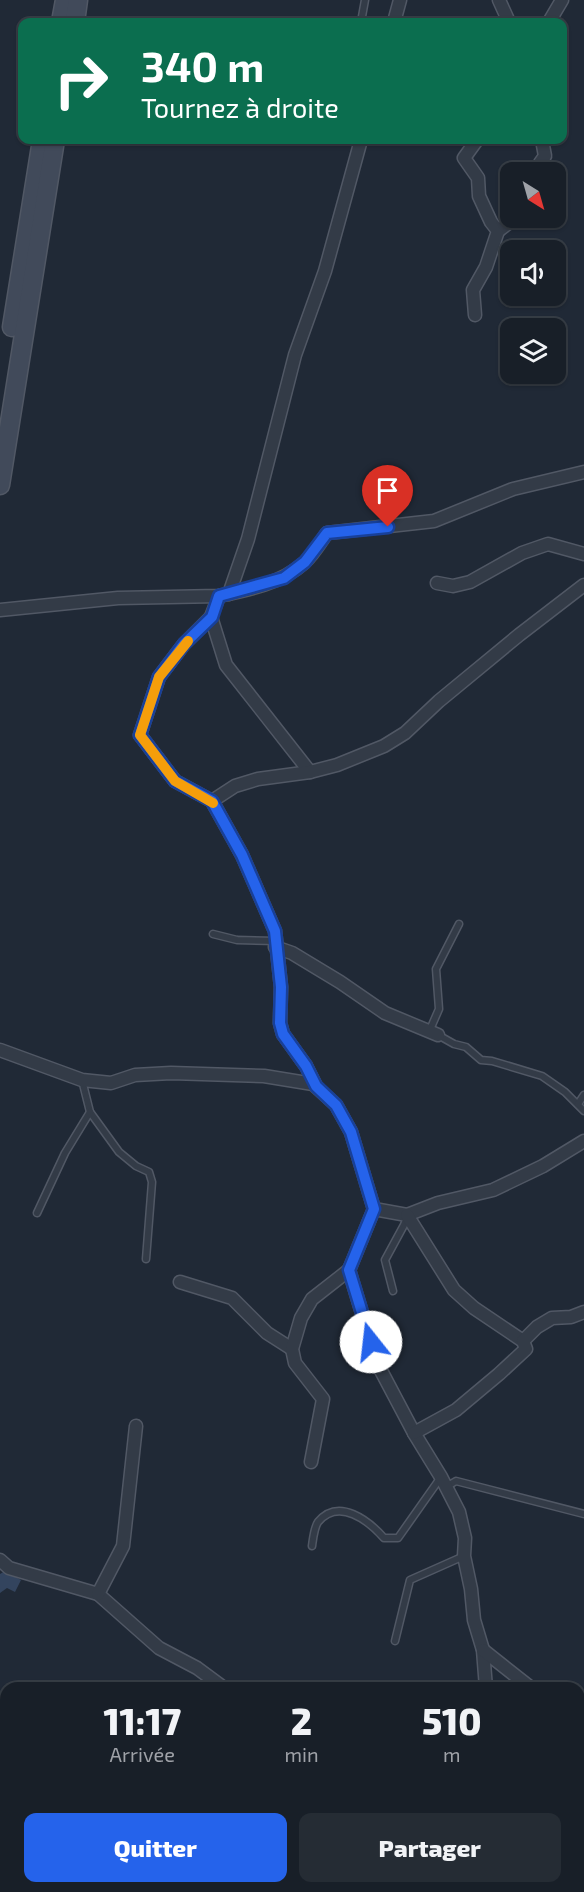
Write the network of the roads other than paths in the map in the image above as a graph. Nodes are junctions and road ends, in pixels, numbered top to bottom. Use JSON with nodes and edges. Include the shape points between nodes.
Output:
{"nodes":[{"id":1,"x":65,"y":0,"type":"edge"},
{"id":2,"x":78,"y":0,"type":"edge"},
{"id":3,"x":365,"y":0,"type":"edge"},
{"id":4,"x":400,"y":0,"type":"edge"},
{"id":5,"x":499,"y":0,"type":"edge"},
{"id":6,"x":562,"y":0,"type":"edge"},
{"id":7,"x":63,"y":18,"type":"edge"},
{"id":8,"x":76,"y":18,"type":"edge"},
{"id":9,"x":362,"y":18,"type":"edge"},
{"id":10,"x":395,"y":18,"type":"edge"},
{"id":11,"x":506,"y":18,"type":"edge"},
{"id":12,"x":551,"y":18,"type":"edge"},
{"id":13,"x":41,"y":144,"type":"edge"},
{"id":14,"x":54,"y":144,"type":"edge"},
{"id":15,"x":361,"y":144,"type":"edge"},
{"id":16,"x":474,"y":144,"type":"edge"},
{"id":17,"x":543,"y":144,"type":"edge"},
{"id":18,"x":541,"y":162,"type":"edge"},
{"id":19,"x":502,"y":228,"type":"edge"},
{"id":20,"x":498,"y":231,"type":"junction"},
{"id":21,"x":475,"y":315,"type":"dead end"},
{"id":22,"x":0,"y":407,"type":"edge"},
{"id":23,"x":584,"y":472,"type":"edge"},
{"id":24,"x":0,"y":485,"type":"edge"},
{"id":25,"x":584,"y":554,"type":"edge"},
{"id":26,"x":437,"y":583,"type":"dead end"},
{"id":27,"x":584,"y":585,"type":"edge"},
{"id":28,"x":224,"y":595,"type":"junction"},
{"id":29,"x":0,"y":610,"type":"edge"},
{"id":30,"x":212,"y":617,"type":"junction"},
{"id":31,"x":310,"y":772,"type":"junction"},
{"id":32,"x":212,"y":801,"type":"junction"},
{"id":33,"x":459,"y":924,"type":"dead end"},
{"id":34,"x":213,"y":934,"type":"dead end"},
{"id":35,"x":276,"y":944,"type":"junction"},
{"id":36,"x":434,"y":1034,"type":"junction"},
{"id":37,"x":0,"y":1050,"type":"edge"},
{"id":38,"x":82,"y":1080,"type":"junction"},
{"id":39,"x":316,"y":1086,"type":"junction"},
{"id":40,"x":584,"y":1095,"type":"edge"},
{"id":41,"x":578,"y":1104,"type":"junction"},
{"id":42,"x":584,"y":1111,"type":"edge"},
{"id":43,"x":90,"y":1112,"type":"junction"},
{"id":44,"x":584,"y":1141,"type":"edge"},
{"id":45,"x":374,"y":1209,"type":"junction"},
{"id":46,"x":37,"y":1213,"type":"dead end"},
{"id":47,"x":407,"y":1215,"type":"junction"},
{"id":48,"x":146,"y":1259,"type":"dead end"},
{"id":49,"x":349,"y":1270,"type":"junction"},
{"id":50,"x":180,"y":1282,"type":"dead end"},
{"id":51,"x":393,"y":1291,"type":"dead end"},
{"id":52,"x":584,"y":1312,"type":"edge"},
{"id":53,"x":522,"y":1341,"type":"junction"},
{"id":54,"x":292,"y":1349,"type":"junction"},
{"id":55,"x":136,"y":1426,"type":"dead end"},
{"id":56,"x":414,"y":1433,"type":"junction"},
{"id":57,"x":311,"y":1462,"type":"dead end"},
{"id":58,"x":444,"y":1482,"type":"junction"},
{"id":59,"x":584,"y":1514,"type":"edge"},
{"id":60,"x":312,"y":1546,"type":"dead end"},
{"id":61,"x":464,"y":1556,"type":"junction"},
{"id":62,"x":0,"y":1560,"type":"edge"},
{"id":63,"x":98,"y":1594,"type":"junction"},
{"id":64,"x":395,"y":1641,"type":"dead end"},
{"id":65,"x":483,"y":1650,"type":"junction"},
{"id":66,"x":216,"y":1682,"type":"edge"},
{"id":67,"x":486,"y":1682,"type":"edge"},
{"id":68,"x":523,"y":1682,"type":"edge"}],
"edges":[{"from":1,"to":7,"type":"main road"},
{"from":2,"to":8,"type":"main road"},
{"from":3,"to":9,"type":"lane"},
{"from":4,"to":10,"type":"street"},
{"from":5,"to":11,"type":"street"},
{"from":6,"to":12,"type":"street"},
{"from":13,"to":22,"type":"main road"},
{"from":14,"to":24,"type":"main road"},
{"from":15,"to":28,"type":"street","via":[[325,272],[295,356],[248,539]]},
{"from":16,"to":20,"type":"street","via":[[464,158],[478,178],[479,196]]},
{"from":17,"to":18,"type":"street","via":[[545,156]]},
{"from":19,"to":20,"type":"street"},
{"from":20,"to":21,"type":"street","via":[[473,290]]},
{"from":23,"to":28,"type":"street","via":[[513,489],[434,521],[327,533],[305,562],[284,578]]},
{"from":25,"to":26,"type":"street","via":[[548,543],[470,582],[453,586]]},
{"from":27,"to":31,"type":"street","via":[[519,634],[405,733],[384,746]]},
{"from":28,"to":29,"type":"street","via":[[118,598]]},
{"from":28,"to":30,"type":"street"},
{"from":30,"to":31,"type":"street","via":[[226,665]]},
{"from":30,"to":32,"type":"street","via":[[184,644],[159,677],[140,735],[175,781]]},
{"from":31,"to":32,"type":"street","via":[[258,779],[235,786]]},
{"from":32,"to":35,"type":"street","via":[[242,855],[275,931]]},
{"from":33,"to":36,"type":"lane","via":[[436,969],[439,1009]]},
{"from":34,"to":35,"type":"lane"},
{"from":35,"to":36,"type":"street","via":[[385,1013]]},
{"from":35,"to":39,"type":"street","via":[[283,1034]]},
{"from":36,"to":41,"type":"lane","via":[[466,1047],[481,1060],[542,1076]]},
{"from":37,"to":38,"type":"street"},
{"from":38,"to":39,"type":"street","via":[[111,1083],[135,1075],[171,1073],[264,1076]]},
{"from":38,"to":43,"type":"lane"},
{"from":39,"to":45,"type":"street","via":[[336,1105],[351,1132]]},
{"from":40,"to":41,"type":"lane"},
{"from":41,"to":42,"type":"lane"},
{"from":43,"to":46,"type":"lane","via":[[65,1153]]},
{"from":43,"to":48,"type":"lane","via":[[119,1152],[148,1172],[152,1182]]},
{"from":44,"to":47,"type":"street","via":[[493,1190]]},
{"from":45,"to":47,"type":"street"},
{"from":45,"to":49,"type":"street"},
{"from":47,"to":51,"type":"lane","via":[[385,1260]]},
{"from":47,"to":53,"type":"street","via":[[454,1290]]},
{"from":49,"to":54,"type":"street","via":[[312,1299],[301,1318]]},
{"from":49,"to":56,"type":"street","via":[[377,1363]]},
{"from":50,"to":54,"type":"street","via":[[232,1298],[267,1333]]},
{"from":52,"to":53,"type":"street","via":[[552,1318]]},
{"from":53,"to":56,"type":"street","via":[[526,1349],[475,1395]]},
{"from":54,"to":57,"type":"street","via":[[295,1363],[323,1399]]},
{"from":55,"to":63,"type":"street","via":[[123,1546]]},
{"from":56,"to":58,"type":"street"},
{"from":58,"to":59,"type":"lane","via":[[456,1481]]},
{"from":58,"to":60,"type":"lane","via":[[398,1538],[384,1538],[358,1515],[342,1512],[327,1515],[317,1524]]},
{"from":58,"to":61,"type":"street","via":[[459,1512],[465,1538]]},
{"from":61,"to":64,"type":"lane","via":[[410,1580]]},
{"from":61,"to":65,"type":"street"},
{"from":62,"to":63,"type":"street","via":[[9,1568]]},
{"from":63,"to":66,"type":"street","via":[[159,1648]]},
{"from":65,"to":67,"type":"street"},
{"from":65,"to":68,"type":"street"}]}
